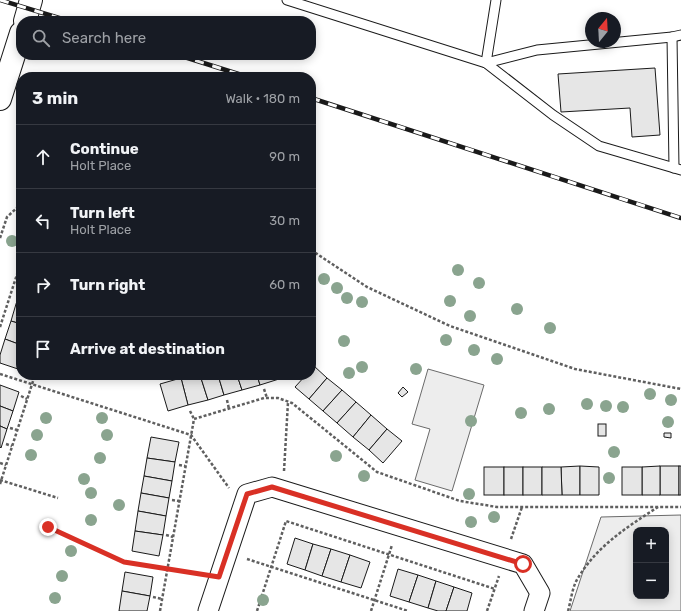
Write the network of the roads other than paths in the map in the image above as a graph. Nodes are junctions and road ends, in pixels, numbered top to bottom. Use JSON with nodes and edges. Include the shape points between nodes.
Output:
{"nodes":[{"id":1,"x":31,"y":0,"type":"edge"},
{"id":2,"x":287,"y":0,"type":"edge"},
{"id":3,"x":496,"y":0,"type":"edge"},
{"id":4,"x":26,"y":16,"type":"edge"},
{"id":5,"x":681,"y":35,"type":"edge"},
{"id":6,"x":672,"y":37,"type":"junction"},
{"id":7,"x":16,"y":49,"type":"edge"},
{"id":8,"x":486,"y":63,"type":"junction"},
{"id":9,"x":0,"y":99,"type":"edge"},
{"id":10,"x":677,"y":169,"type":"edge"},
{"id":11,"x":208,"y":611,"type":"edge"},
{"id":12,"x":534,"y":611,"type":"edge"}],
"edges":[{"from":1,"to":4,"type":"main road"},
{"from":2,"to":8,"type":"lane"},
{"from":3,"to":8,"type":"lane"},
{"from":5,"to":6,"type":"lane"},
{"from":6,"to":8,"type":"lane","via":[[537,50]]},
{"from":6,"to":10,"type":"lane"},
{"from":7,"to":9,"type":"main road"},
{"from":8,"to":10,"type":"lane","via":[[553,115],[599,146]]},
{"from":11,"to":12,"type":"street","via":[[247,494],[272,487],[523,564],[540,593]]}]}
